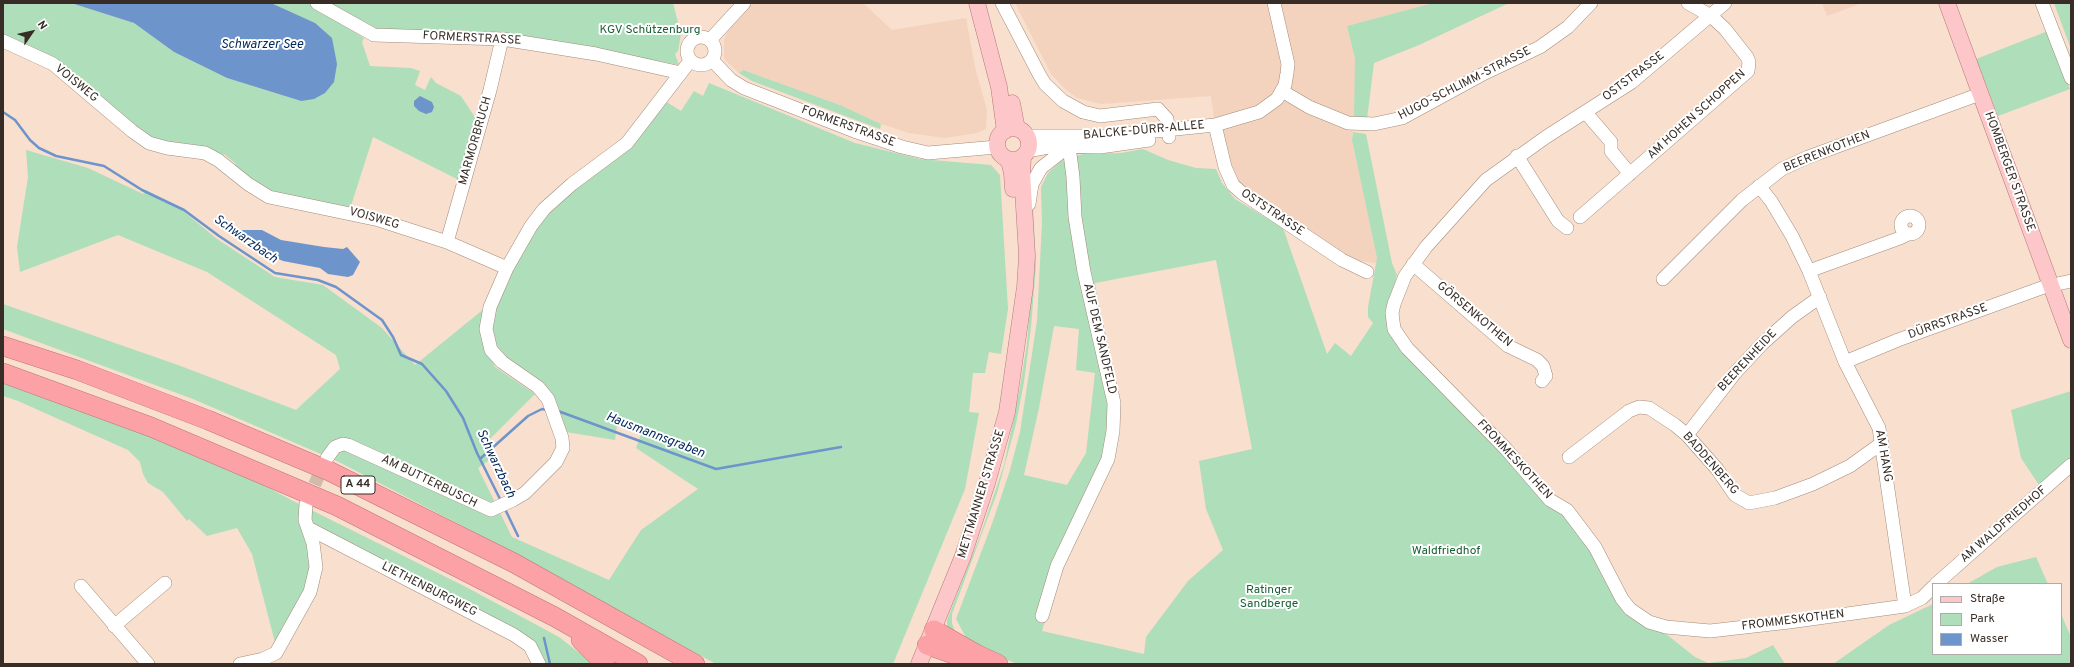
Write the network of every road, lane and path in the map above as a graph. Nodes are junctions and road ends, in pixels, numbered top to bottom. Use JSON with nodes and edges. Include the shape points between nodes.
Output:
{"nodes":[{"id":1,"x":317,"y":3,"type":"edge"},
{"id":2,"x":744,"y":3,"type":"edge"},
{"id":3,"x":1002,"y":3,"type":"edge"},
{"id":4,"x":1274,"y":3,"type":"edge"},
{"id":5,"x":1591,"y":3,"type":"edge"},
{"id":6,"x":1688,"y":3,"type":"edge"},
{"id":7,"x":1724,"y":3,"type":"edge"},
{"id":8,"x":1946,"y":3,"type":"edge"},
{"id":9,"x":2042,"y":3,"type":"edge"},
{"id":10,"x":980,"y":4,"type":"edge"},
{"id":11,"x":1711,"y":16,"type":"junction"},
{"id":12,"x":502,"y":39,"type":"junction"},
{"id":13,"x":710,"y":40,"type":"junction"},
{"id":14,"x":3,"y":41,"type":"edge"},
{"id":15,"x":712,"y":60,"type":"junction"},
{"id":16,"x":690,"y":61,"type":"junction"},
{"id":17,"x":680,"y":73,"type":"junction"},
{"id":18,"x":2071,"y":78,"type":"edge"},
{"id":19,"x":1282,"y":91,"type":"junction"},
{"id":20,"x":1980,"y":94,"type":"junction"},
{"id":21,"x":1586,"y":113,"type":"junction"},
{"id":22,"x":1215,"y":124,"type":"junction"},
{"id":23,"x":1169,"y":134,"type":"junction"},
{"id":24,"x":1020,"y":141,"type":"junction"},
{"id":25,"x":1068,"y":146,"type":"junction"},
{"id":26,"x":1002,"y":153,"type":"junction"},
{"id":27,"x":1517,"y":156,"type":"junction"},
{"id":28,"x":1630,"y":174,"type":"junction"},
{"id":29,"x":1759,"y":186,"type":"junction"},
{"id":30,"x":1580,"y":217,"type":"dead end"},
{"id":31,"x":1567,"y":228,"type":"dead end"},
{"id":32,"x":1908,"y":234,"type":"dead end"},
{"id":33,"x":451,"y":243,"type":"junction"},
{"id":34,"x":1027,"y":256,"type":"junction"},
{"id":35,"x":1413,"y":264,"type":"junction"},
{"id":36,"x":507,"y":268,"type":"junction"},
{"id":37,"x":1809,"y":271,"type":"junction"},
{"id":38,"x":1367,"y":272,"type":"dead end"},
{"id":39,"x":1663,"y":279,"type":"dead end"},
{"id":40,"x":2071,"y":281,"type":"edge"},
{"id":41,"x":2051,"y":285,"type":"junction"},
{"id":42,"x":1820,"y":297,"type":"junction"},
{"id":43,"x":1021,"y":317,"type":"junction"},
{"id":44,"x":1392,"y":322,"type":"joint"},
{"id":45,"x":2071,"y":340,"type":"edge"},
{"id":46,"x":3,"y":346,"type":"edge"},
{"id":47,"x":1846,"y":362,"type":"junction"},
{"id":48,"x":3,"y":373,"type":"edge"},
{"id":49,"x":1542,"y":381,"type":"dead end"},
{"id":50,"x":1687,"y":435,"type":"junction"},
{"id":51,"x":1882,"y":443,"type":"junction"},
{"id":52,"x":1570,"y":457,"type":"dead end"},
{"id":53,"x":326,"y":458,"type":"tunnel mouth"},
{"id":54,"x":2071,"y":465,"type":"edge"},
{"id":55,"x":306,"y":504,"type":"tunnel mouth"},
{"id":56,"x":308,"y":528,"type":"junction"},
{"id":57,"x":165,"y":583,"type":"dead end"},
{"id":58,"x":1937,"y":583,"type":"edge"},
{"id":59,"x":80,"y":586,"type":"dead end"},
{"id":60,"x":1932,"y":588,"type":"edge"},
{"id":61,"x":1905,"y":606,"type":"junction"},
{"id":62,"x":554,"y":616,"type":"junction"},
{"id":63,"x":1042,"y":616,"type":"dead end"},
{"id":64,"x":114,"y":626,"type":"junction"},
{"id":65,"x":931,"y":637,"type":"junction"},
{"id":66,"x":955,"y":656,"type":"junction"},
{"id":67,"x":148,"y":664,"type":"edge"},
{"id":68,"x":240,"y":664,"type":"edge"},
{"id":69,"x":538,"y":664,"type":"edge"},
{"id":70,"x":605,"y":664,"type":"edge"},
{"id":71,"x":638,"y":664,"type":"edge"},
{"id":72,"x":695,"y":664,"type":"edge"},
{"id":73,"x":919,"y":664,"type":"edge"},
{"id":74,"x":931,"y":664,"type":"edge"},
{"id":75,"x":980,"y":664,"type":"edge"},
{"id":76,"x":998,"y":664,"type":"edge"}],
"edges":[{"from":1,"to":12,"type":"street","name":"FORMERSTRASSE","via":[[374,35]]},
{"from":2,"to":13,"type":"street"},
{"from":3,"to":23,"type":"street","via":[[1045,84],[1063,102],[1100,116],[1158,109],[1165,116]]},
{"from":4,"to":19,"type":"street","name":"BALCKE-DÜRR-ALLEE","via":[[1288,64]]},
{"from":5,"to":19,"type":"street","name":"HUGO-SCHLIMM-STRASSE","via":[[1568,27],[1540,47],[1481,75],[1402,118],[1374,124],[1348,122],[1309,107]]},
{"from":6,"to":11,"type":"street"},
{"from":7,"to":11,"type":"street","name":"OSTSTRASSE"},
{"from":8,"to":20,"type":"main road","name":"HOMBERGER STRASSE"},
{"from":9,"to":18,"type":"street"},
{"from":10,"to":24,"type":"main road","name":"METTMANNER STRASSE","via":[[999,87]]},
{"from":11,"to":21,"type":"street","name":"OSTSTRASSE","via":[[1632,82]]},
{"from":11,"to":28,"type":"street","name":"AM HOHEN SCHOPPEN","via":[[1747,57],[1748,71]]},
{"from":12,"to":17,"type":"street","name":"FORMERSTRASSE","via":[[596,54]]},
{"from":12,"to":33,"type":"street","name":"MARMORBRUCH"},
{"from":13,"to":15,"type":"street","via":[[715,52]]},
{"from":13,"to":16,"type":"street","via":[[701,37],[692,40],[686,52]]},
{"from":14,"to":33,"type":"street","name":"VOISWEG","via":[[53,64],[132,131],[149,142],[167,148],[206,153],[248,184],[270,196],[290,202],[346,211]]},
{"from":15,"to":16,"type":"street","via":[[708,64],[699,65]]},
{"from":15,"to":26,"type":"street","name":"FORMERSTRASSE","via":[[731,80],[744,88],[854,132],[928,153]]},
{"from":16,"to":17,"type":"street"},
{"from":17,"to":36,"type":"street","via":[[627,143],[544,208]]},
{"from":19,"to":22,"type":"street","name":"BALCKE-DÜRR-ALLEE","via":[[1277,99],[1259,112]]},
{"from":20,"to":29,"type":"street","name":"BEERENKOTHEN","via":[[1808,157],[1782,169]]},
{"from":20,"to":41,"type":"main road","name":"HOMBERGER STRASSE"},
{"from":21,"to":27,"type":"street","name":"OSTSTRASSE"},
{"from":21,"to":28,"type":"street","via":[[1611,142],[1611,152]]},
{"from":22,"to":23,"type":"street","name":"BALCKE-DÜRR-ALLEE"},
{"from":22,"to":38,"type":"street","name":"OSTSTRASSE","via":[[1225,168],[1233,185],[1342,260]]},
{"from":23,"to":24,"type":"street","name":"BALCKE-DÜRR-ALLEE"},
{"from":23,"to":25,"type":"street","name":"BALCKE-DÜRR-ALLEE","via":[[1100,147]]},
{"from":24,"to":25,"type":"street","name":"BALCKE-DÜRR-ALLEE","via":[[1043,148]]},
{"from":24,"to":26,"type":"main road","via":[[1016,160]]},
{"from":24,"to":26,"type":"main road","via":[[999,137]]},
{"from":24,"to":34,"type":"main road","name":"METTMANNER STRASSE"},
{"from":25,"to":34,"type":"street","via":[[1041,168],[1032,184],[1029,198]]},
{"from":25,"to":63,"type":"street","name":"AUF DEM SANDFELD","via":[[1075,218],[1084,272],[1114,403],[1108,458],[1057,566]]},
{"from":26,"to":43,"type":"main road","name":"METTMANNER STRASSE","via":[[1010,164],[1012,174]]},
{"from":27,"to":31,"type":"street","via":[[1558,221]]},
{"from":27,"to":35,"type":"street","name":"OSTSTRASSE","via":[[1486,180]]},
{"from":28,"to":30,"type":"street","name":"AM HOHEN SCHOPPEN"},
{"from":29,"to":37,"type":"street","name":"AM HANG","via":[[1771,201]]},
{"from":29,"to":39,"type":"street","name":"BEERENKOTHEN"},
{"from":32,"to":37,"type":"street"},
{"from":33,"to":36,"type":"street","name":"VOISWEG"},
{"from":34,"to":43,"type":"main road","name":"METTMANNER STRASSE"},
{"from":35,"to":44,"type":"street","name":"OSTSTRASSE","via":[[1398,291]]},
{"from":35,"to":49,"type":"street","name":"GÖRSENKOTHEN","via":[[1508,346],[1537,360],[1543,366],[1546,376]]},
{"from":36,"to":53,"type":"street","name":"AM BUTTERBUSCH","via":[[490,307],[486,335],[491,350],[502,362],[538,388],[552,409],[562,438],[563,448],[560,457],[534,484],[513,500],[496,508],[486,509],[348,445],[335,446]]},
{"from":37,"to":42,"type":"street","name":"AM HANG"},
{"from":40,"to":41,"type":"street","name":"DÜRRSTRASSE"},
{"from":41,"to":45,"type":"main road","name":"HOMBERGER STRASSE"},
{"from":41,"to":47,"type":"street","name":"DÜRRSTRASSE","via":[[1898,340]]},
{"from":42,"to":47,"type":"street","name":"AM HANG"},
{"from":42,"to":50,"type":"street","name":"BEERENHEIDE","via":[[1792,316],[1762,344],[1735,373]]},
{"from":43,"to":65,"type":"main road","name":"METTMANNER STRASSE","via":[[1007,412],[963,556]]},
{"from":44,"to":61,"type":"street","name":"FROMMESKOTHEN","via":[[1397,336],[1407,348],[1506,449],[1550,500],[1567,510],[1595,547],[1622,599],[1630,609],[1649,622],[1666,627],[1710,631]]},
{"from":46,"to":72,"type":"highway","number":"A 44","via":[[77,370],[329,471],[514,563]]},
{"from":47,"to":51,"type":"street","name":"AM HANG","via":[[1873,414]]},
{"from":48,"to":62,"type":"highway","number":"A 44","via":[[151,428],[337,506]]},
{"from":50,"to":51,"type":"street","name":"BADDENBERG","via":[[1735,495],[1749,503],[1775,498],[1813,484],[1850,466]]},
{"from":50,"to":52,"type":"street","name":"BADDENBERG","via":[[1660,414],[1649,408],[1639,408],[1629,410]]},
{"from":51,"to":61,"type":"street","name":"AM HANG"},
{"from":54,"to":58,"type":"street","name":"AM WALDFRIEDHOF"},
{"from":55,"to":56,"type":"street","via":[[304,513]]},
{"from":56,"to":68,"type":"street","via":[[316,567],[310,592],[276,653]]},
{"from":56,"to":69,"type":"street","name":"LIETHENBURGWEG","via":[[514,635],[530,646]]},
{"from":57,"to":64,"type":"street"},
{"from":59,"to":64,"type":"street"},
{"from":60,"to":61,"type":"street","via":[[1922,598]]},
{"from":62,"to":70,"type":"highway"},
{"from":62,"to":71,"type":"highway","number":"A 44"},
{"from":64,"to":67,"type":"street"},
{"from":65,"to":66,"type":"highway"},
{"from":65,"to":73,"type":"main road","name":"METTMANNER STRASSE"},
{"from":65,"to":76,"type":"highway"},
{"from":66,"to":74,"type":"highway"},
{"from":66,"to":75,"type":"highway"}]}
